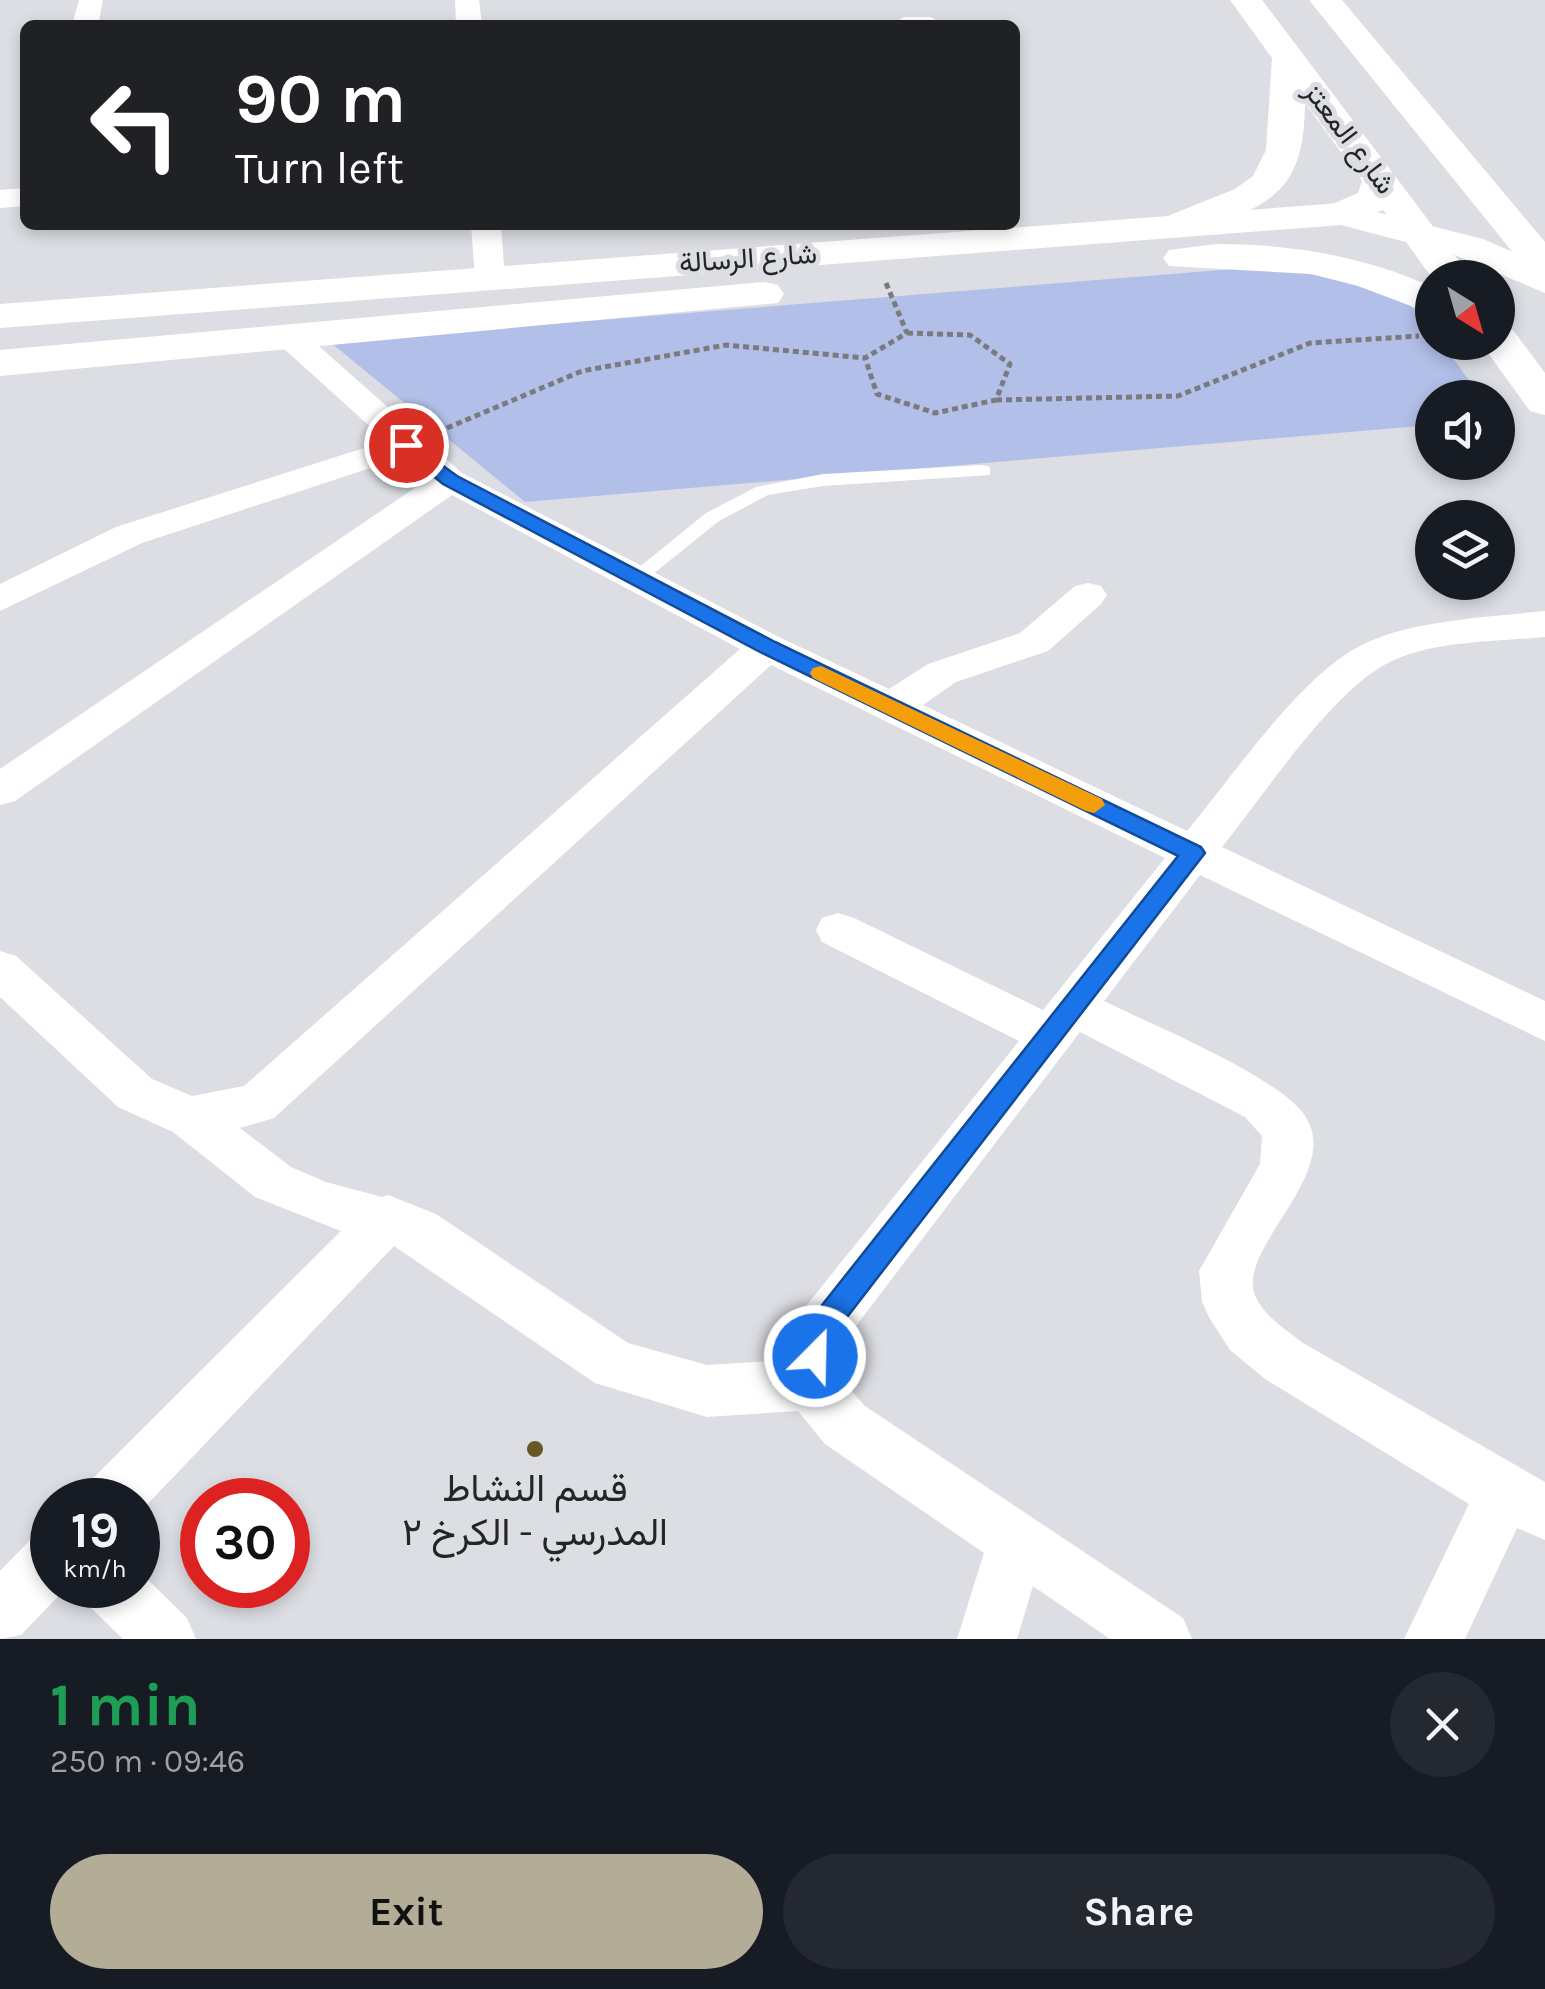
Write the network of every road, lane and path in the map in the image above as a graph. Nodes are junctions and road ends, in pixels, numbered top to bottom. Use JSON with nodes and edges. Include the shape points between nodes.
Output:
{"nodes":[{"id":1,"x":1246,"y":0,"type":"edge"},
{"id":2,"x":1325,"y":0,"type":"edge"},
{"id":3,"x":1289,"y":58,"type":"junction"},
{"id":4,"x":1381,"y":180,"type":"junction"},
{"id":5,"x":1341,"y":214,"type":"junction"},
{"id":6,"x":1183,"y":223,"type":"junction"},
{"id":7,"x":486,"y":230,"type":"edge"},
{"id":8,"x":1420,"y":233,"type":"junction"},
{"id":9,"x":1440,"y":260,"type":"edge"},
{"id":10,"x":1545,"y":267,"type":"edge"},
{"id":11,"x":829,"y":270,"type":"junction"},
{"id":12,"x":490,"y":278,"type":"junction"},
{"id":13,"x":1545,"y":281,"type":"edge"},
{"id":14,"x":885,"y":282,"type":"junction"},
{"id":15,"x":1415,"y":294,"type":"edge"},
{"id":16,"x":18,"y":315,"type":"edge"},
{"id":17,"x":907,"y":332,"type":"junction"},
{"id":18,"x":1415,"y":336,"type":"edge"},
{"id":19,"x":292,"y":339,"type":"junction"},
{"id":20,"x":866,"y":358,"type":"junction"},
{"id":21,"x":1514,"y":360,"type":"edge"},
{"id":22,"x":11,"y":362,"type":"edge"},
{"id":23,"x":996,"y":400,"type":"junction"},
{"id":24,"x":1545,"y":402,"type":"edge"},
{"id":25,"x":406,"y":445,"type":"junction"},
{"id":26,"x":983,"y":472,"type":"dead end"},
{"id":27,"x":450,"y":480,"type":"junction"},
{"id":28,"x":636,"y":578,"type":"junction"},
{"id":29,"x":1088,"y":595,"type":"dead end"},
{"id":30,"x":0,"y":598,"type":"edge"},
{"id":31,"x":1545,"y":624,"type":"edge"},
{"id":32,"x":767,"y":647,"type":"junction"},
{"id":33,"x":892,"y":708,"type":"junction"},
{"id":34,"x":0,"y":790,"type":"edge"},
{"id":35,"x":1193,"y":853,"type":"junction"},
{"id":36,"x":838,"y":930,"type":"dead end"},
{"id":37,"x":0,"y":969,"type":"edge"},
{"id":38,"x":1062,"y":1021,"type":"junction"},
{"id":39,"x":1545,"y":1022,"type":"edge"},
{"id":40,"x":190,"y":1116,"type":"junction"},
{"id":41,"x":388,"y":1218,"type":"junction"},
{"id":42,"x":810,"y":1384,"type":"junction"},
{"id":43,"x":134,"y":1478,"type":"edge"},
{"id":44,"x":1524,"y":1502,"type":"edge"},
{"id":45,"x":1018,"y":1539,"type":"junction"},
{"id":46,"x":30,"y":1583,"type":"edge"},
{"id":47,"x":134,"y":1608,"type":"edge"},
{"id":48,"x":0,"y":1614,"type":"edge"},
{"id":49,"x":166,"y":1639,"type":"edge"},
{"id":50,"x":988,"y":1639,"type":"edge"},
{"id":51,"x":1162,"y":1639,"type":"edge"},
{"id":52,"x":1434,"y":1639,"type":"edge"}],
"edges":[{"from":1,"to":3,"type":"street","name":"شارع المعتز"},
{"from":2,"to":10,"type":"street"},
{"from":3,"to":4,"type":"street","name":"شارع المعتز"},
{"from":3,"to":6,"type":"street","via":[[1283,163],[1264,190]]},
{"from":4,"to":5,"type":"street","via":[[1375,200]]},
{"from":4,"to":8,"type":"street","name":"شارع المعتز"},
{"from":5,"to":6,"type":"street","name":"شارع الرسالة"},
{"from":5,"to":8,"type":"street","name":"شارع الرسالة"},
{"from":6,"to":11,"type":"street","name":"شارع الرسالة"},
{"from":7,"to":12,"type":"street"},
{"from":8,"to":9,"type":"street","name":"شارع المعتز"},
{"from":8,"to":13,"type":"street","name":"شارع الرسالة"},
{"from":11,"to":12,"type":"street","name":"شارع الرسالة"},
{"from":11,"to":14,"type":"street","name":"شارع الرسالة"},
{"from":11,"to":19,"type":"street","name":"شارع الرسالة"},
{"from":12,"to":16,"type":"street","name":"شارع الرسالة"},
{"from":14,"to":15,"type":"street","name":"شارع الرسالة","via":[[1211,256],[1312,259]]},
{"from":14,"to":17,"type":"path"},
{"from":16,"to":22,"type":"street","via":[[23,322]]},
{"from":17,"to":20,"type":"path"},
{"from":17,"to":23,"type":"path","via":[[970,335],[1010,364]]},
{"from":18,"to":23,"type":"path","via":[[1310,343],[1178,396]]},
{"from":19,"to":22,"type":"street","name":"شارع الرسالة"},
{"from":19,"to":25,"type":"street"},
{"from":20,"to":23,"type":"path","via":[[877,394],[935,413]]},
{"from":20,"to":25,"type":"path","via":[[726,345],[582,371]]},
{"from":21,"to":24,"type":"street"},
{"from":25,"to":27,"type":"street"},
{"from":25,"to":30,"type":"street","via":[[129,536]]},
{"from":26,"to":28,"type":"lane","via":[[787,484],[720,512]]},
{"from":27,"to":28,"type":"street"},
{"from":27,"to":34,"type":"street"},
{"from":28,"to":32,"type":"street"},
{"from":29,"to":33,"type":"street","via":[[1034,642],[942,673]]},
{"from":31,"to":35,"type":"street","via":[[1435,636],[1374,654],[1332,682]]},
{"from":32,"to":33,"type":"street"},
{"from":32,"to":40,"type":"street","via":[[257,1104]]},
{"from":33,"to":35,"type":"street"},
{"from":35,"to":38,"type":"street"},
{"from":35,"to":39,"type":"street"},
{"from":36,"to":38,"type":"street"},
{"from":37,"to":40,"type":"street","via":[[135,1093]]},
{"from":38,"to":42,"type":"street","via":[[821,1328]]},
{"from":38,"to":44,"type":"street","via":[[1262,1104],[1287,1130],[1286,1167],[1225,1271],[1229,1302],[1249,1332],[1284,1360]]},
{"from":40,"to":41,"type":"street","via":[[274,1182],[318,1202]]},
{"from":41,"to":42,"type":"street","via":[[418,1230],[614,1366],[707,1391]]},
{"from":41,"to":43,"type":"street"},
{"from":42,"to":45,"type":"street","via":[[846,1425]]},
{"from":44,"to":52,"type":"street"},
{"from":45,"to":50,"type":"street"},
{"from":45,"to":51,"type":"street"},
{"from":46,"to":48,"type":"street"},
{"from":47,"to":49,"type":"street"}]}
